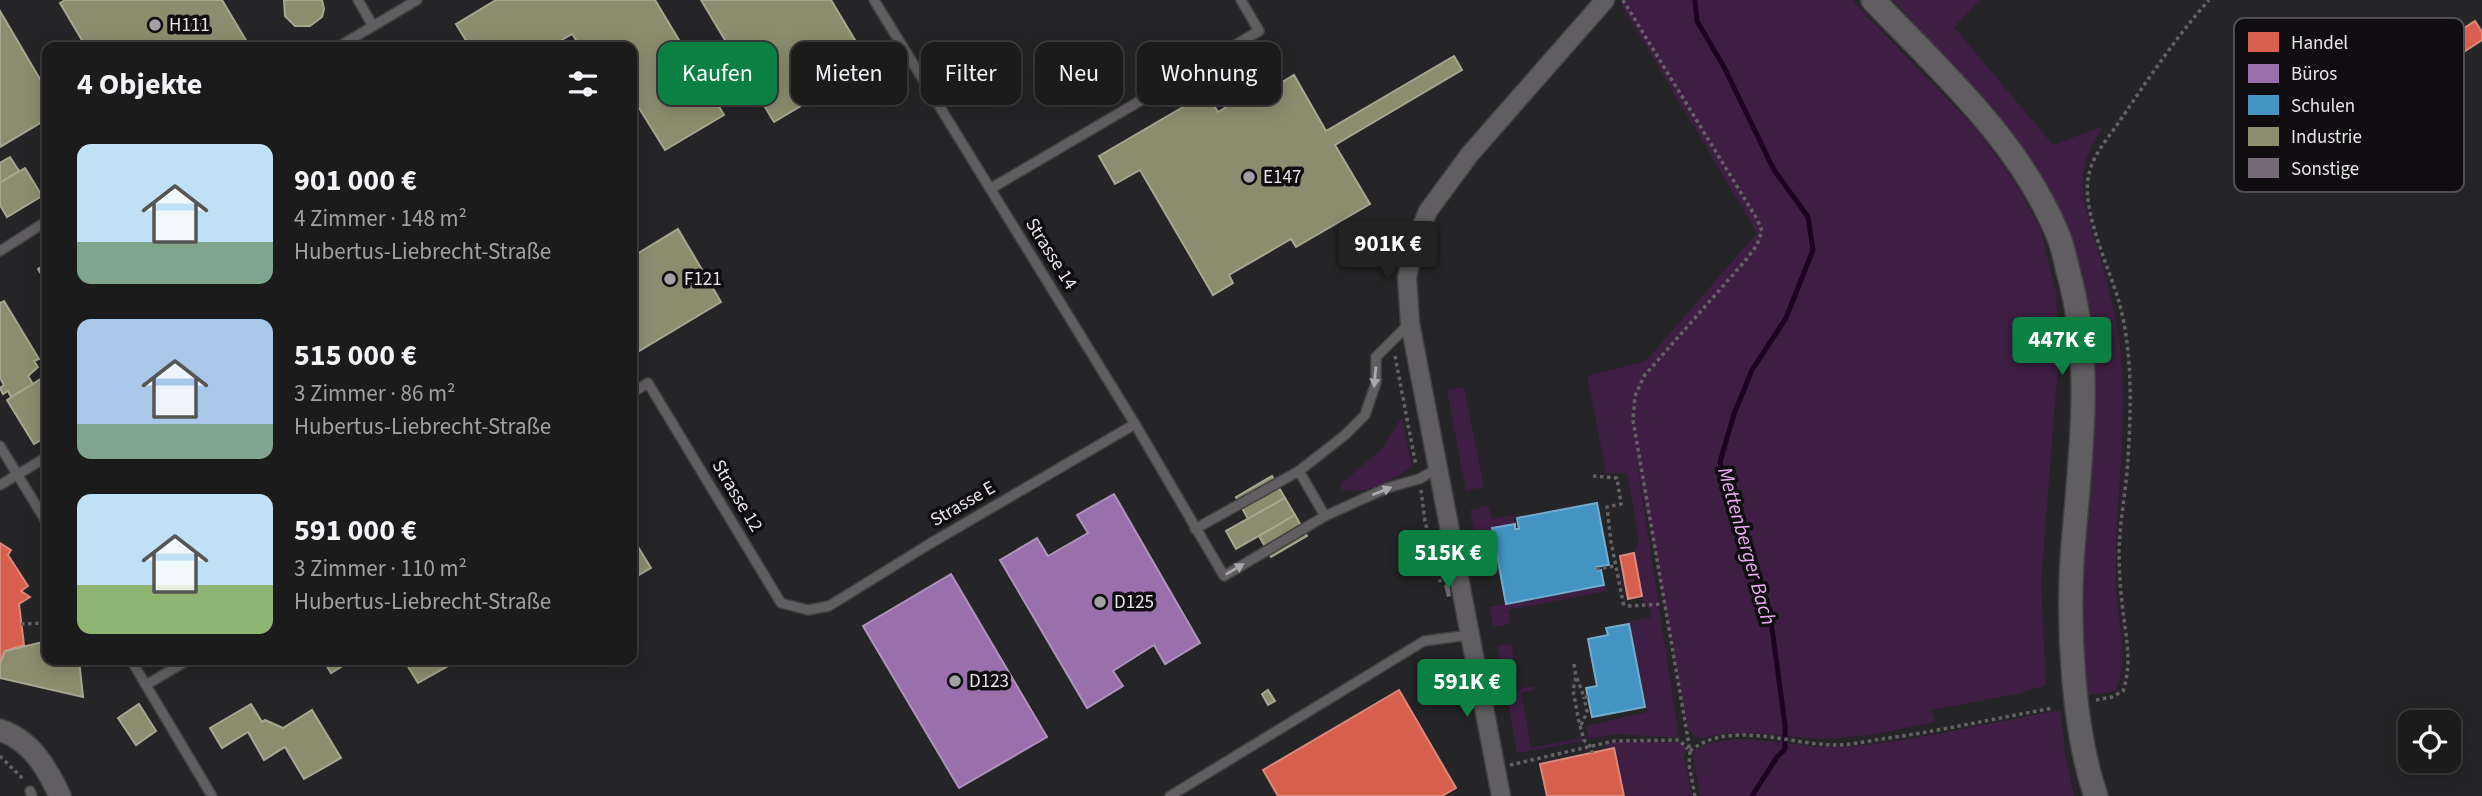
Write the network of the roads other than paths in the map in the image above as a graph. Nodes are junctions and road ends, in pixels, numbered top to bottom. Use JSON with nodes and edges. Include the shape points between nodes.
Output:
{"nodes":[{"id":1,"x":358,"y":0,"type":"edge"},
{"id":2,"x":417,"y":0,"type":"edge"},
{"id":3,"x":874,"y":0,"type":"edge"},
{"id":4,"x":1241,"y":0,"type":"edge"},
{"id":5,"x":1605,"y":0,"type":"edge"},
{"id":6,"x":1873,"y":0,"type":"edge"},
{"id":7,"x":373,"y":26,"type":"junction"},
{"id":8,"x":346,"y":42,"type":"edge"},
{"id":9,"x":990,"y":189,"type":"junction"},
{"id":10,"x":42,"y":225,"type":"edge"},
{"id":11,"x":0,"y":251,"type":"edge"},
{"id":12,"x":1410,"y":323,"type":"junction"},
{"id":13,"x":637,"y":390,"type":"edge"},
{"id":14,"x":1135,"y":424,"type":"junction"},
{"id":15,"x":0,"y":446,"type":"edge"},
{"id":16,"x":42,"y":460,"type":"edge"},
{"id":17,"x":1439,"y":468,"type":"junction"},
{"id":18,"x":1299,"y":471,"type":"junction"},
{"id":19,"x":18,"y":475,"type":"junction"},
{"id":20,"x":0,"y":485,"type":"edge"},
{"id":21,"x":42,"y":515,"type":"edge"},
{"id":22,"x":1325,"y":516,"type":"junction"},
{"id":23,"x":1195,"y":528,"type":"junction"},
{"id":24,"x":808,"y":610,"type":"joint"},
{"id":25,"x":1470,"y":635,"type":"junction"},
{"id":26,"x":134,"y":665,"type":"edge"},
{"id":27,"x":180,"y":665,"type":"edge"},
{"id":28,"x":146,"y":685,"type":"junction"},
{"id":29,"x":7,"y":732,"type":"edge"},
{"id":30,"x":60,"y":796,"type":"edge"},
{"id":31,"x":212,"y":796,"type":"edge"},
{"id":32,"x":1170,"y":796,"type":"edge"},
{"id":33,"x":1501,"y":796,"type":"edge"},
{"id":34,"x":2096,"y":796,"type":"edge"}],
"edges":[{"from":1,"to":7,"type":"lane"},
{"from":2,"to":7,"type":"lane"},
{"from":3,"to":9,"type":"lane","name":"Strasse 14"},
{"from":4,"to":9,"type":"lane","via":[[1259,31]]},
{"from":5,"to":12,"type":"street","via":[[1470,154],[1428,211],[1407,277]]},
{"from":6,"to":34,"type":"main road","via":[[1997,132],[2030,180],[2059,236],[2081,324],[2084,371],[2072,564],[2072,650],[2081,729]]},
{"from":7,"to":8,"type":"lane"},
{"from":9,"to":14,"type":"lane","name":"Strasse 14"},
{"from":10,"to":11,"type":"lane"},
{"from":12,"to":17,"type":"street"},
{"from":12,"to":18,"type":"lane","one_way":true,"via":[[1376,357],[1376,383],[1365,415]]},
{"from":13,"to":24,"type":"lane","name":"Strasse 12","via":[[648,383],[781,603]]},
{"from":14,"to":23,"type":"lane","name":"Strasse 14"},
{"from":14,"to":24,"type":"lane","name":"Strasse E","via":[[829,606]]},
{"from":15,"to":19,"type":"lane"},
{"from":16,"to":19,"type":"lane"},
{"from":22,"to":17,"type":"lane","one_way":true},
{"from":17,"to":25,"type":"street"},
{"from":18,"to":22,"type":"lane"},
{"from":18,"to":23,"type":"lane"},
{"from":19,"to":20,"type":"lane"},
{"from":19,"to":21,"type":"lane"},
{"from":23,"to":22,"type":"lane","name":"Strasse 14","one_way":true,"via":[[1224,576]]},
{"from":25,"to":32,"type":"lane","via":[[1424,641]]},
{"from":25,"to":33,"type":"street"},
{"from":26,"to":28,"type":"lane"},
{"from":27,"to":28,"type":"lane"},
{"from":28,"to":31,"type":"lane"},
{"from":29,"to":30,"type":"street","via":[[35,753]]}]}
